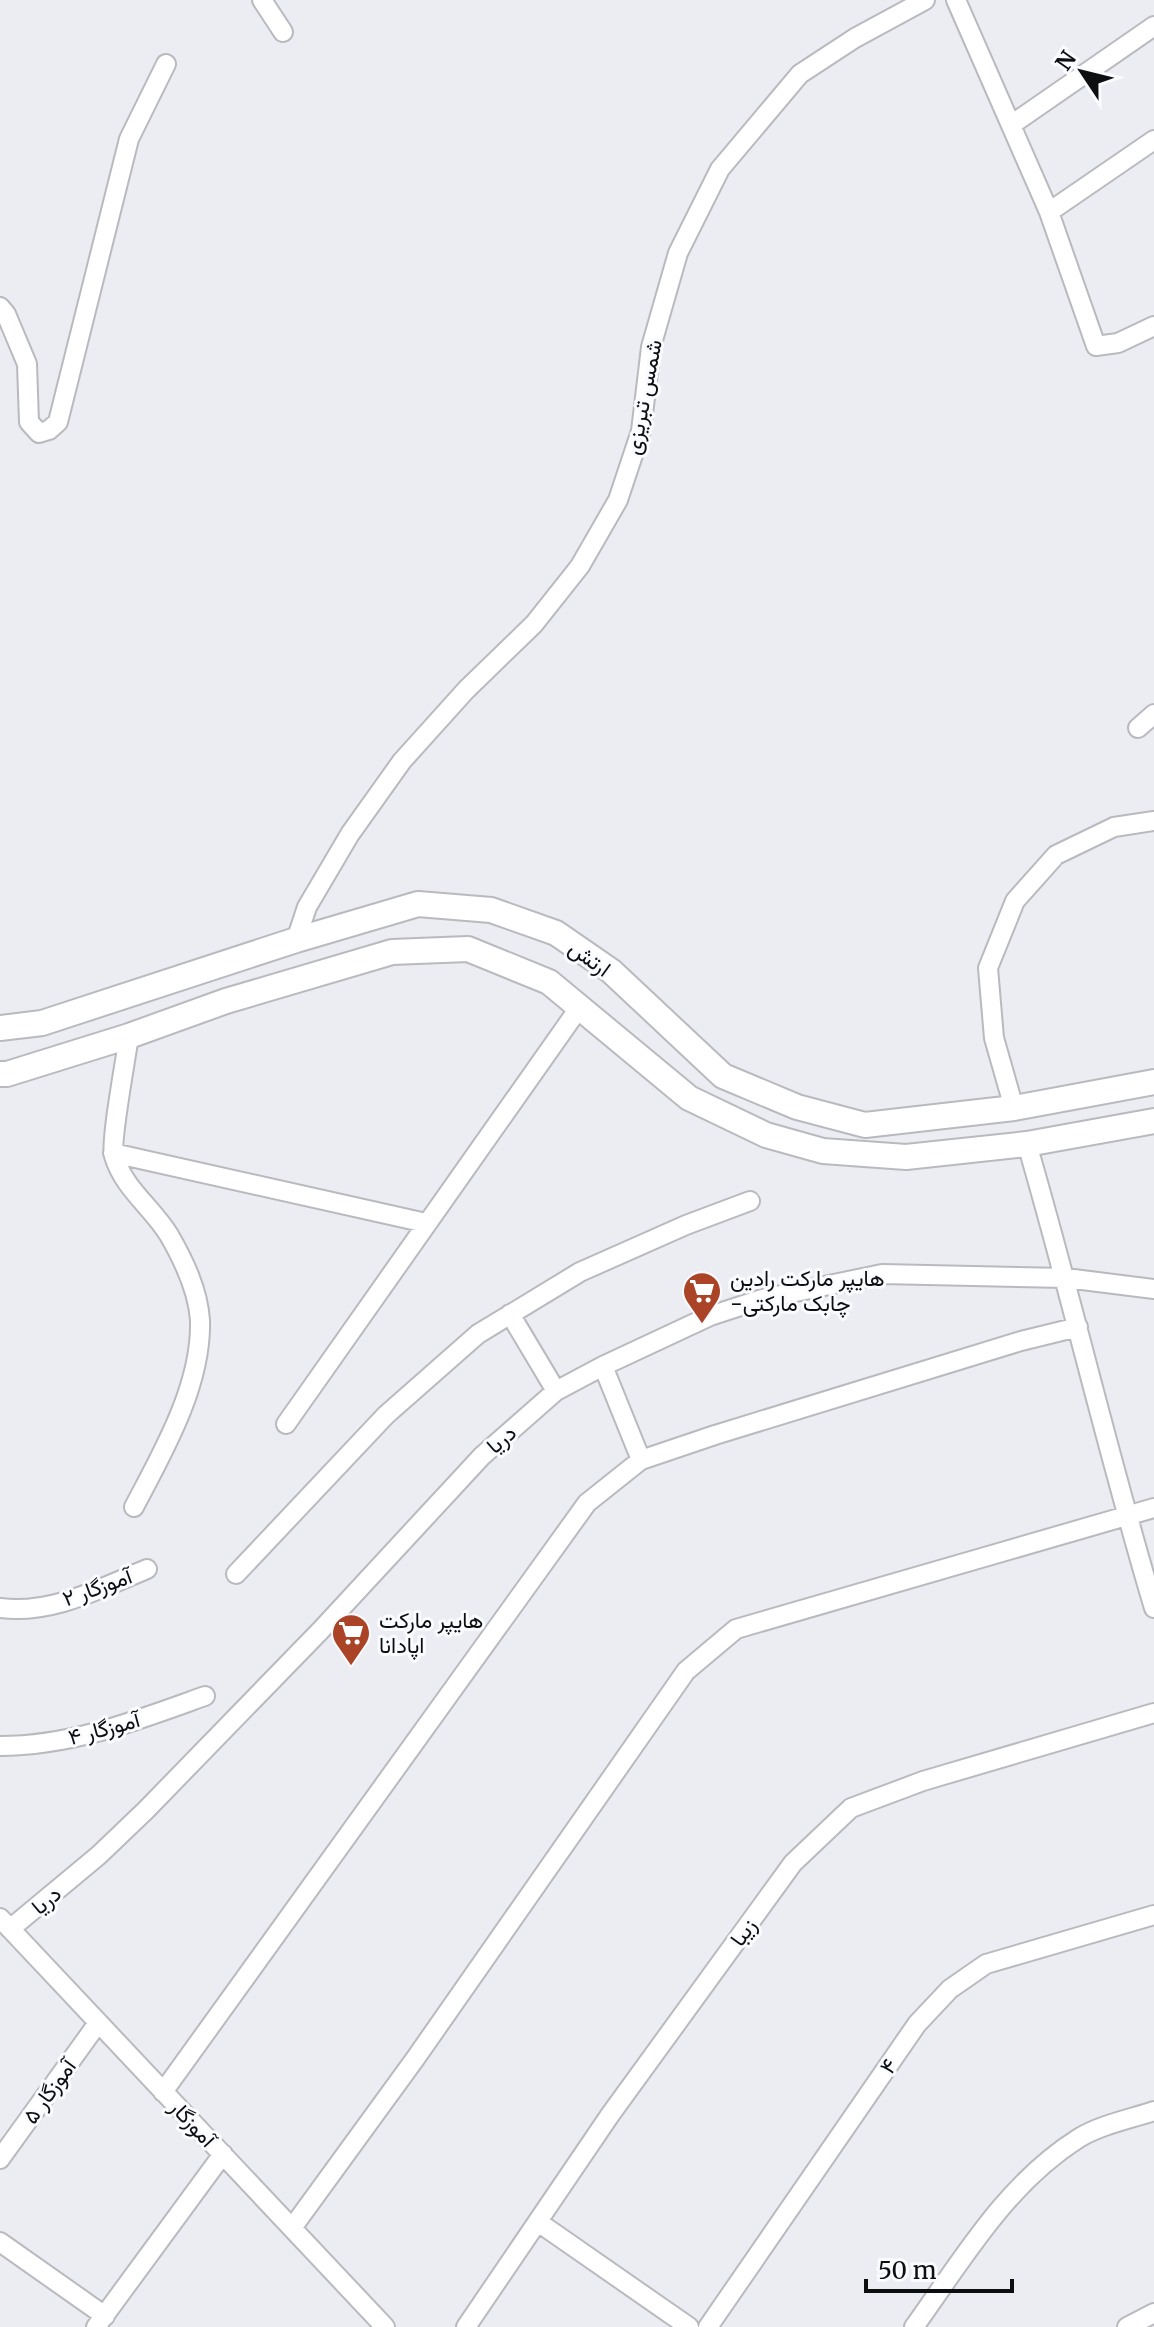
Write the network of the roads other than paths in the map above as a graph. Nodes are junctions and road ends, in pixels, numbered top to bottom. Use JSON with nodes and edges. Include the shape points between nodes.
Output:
{"nodes":[{"id":1,"x":262,"y":0,"type":"edge"},
{"id":2,"x":925,"y":0,"type":"edge"},
{"id":3,"x":956,"y":0,"type":"edge"},
{"id":4,"x":1154,"y":26,"type":"edge"},
{"id":5,"x":283,"y":32,"type":"dead end"},
{"id":6,"x":166,"y":64,"type":"dead end"},
{"id":7,"x":1011,"y":125,"type":"junction"},
{"id":8,"x":1154,"y":140,"type":"edge"},
{"id":9,"x":1049,"y":212,"type":"junction"},
{"id":10,"x":0,"y":307,"type":"edge"},
{"id":11,"x":1154,"y":326,"type":"edge"},
{"id":12,"x":1154,"y":714,"type":"edge"},
{"id":13,"x":1138,"y":728,"type":"dead end"},
{"id":14,"x":1154,"y":821,"type":"edge"},
{"id":15,"x":296,"y":940,"type":"junction"},
{"id":16,"x":579,"y":1008,"type":"junction"},
{"id":17,"x":0,"y":1028,"type":"edge"},
{"id":18,"x":129,"y":1036,"type":"junction"},
{"id":19,"x":0,"y":1074,"type":"edge"},
{"id":20,"x":1154,"y":1082,"type":"edge"},
{"id":21,"x":1014,"y":1108,"type":"junction"},
{"id":22,"x":1154,"y":1121,"type":"edge"},
{"id":23,"x":1027,"y":1144,"type":"junction"},
{"id":24,"x":113,"y":1153,"type":"junction"},
{"id":25,"x":750,"y":1201,"type":"dead end"},
{"id":26,"x":426,"y":1223,"type":"junction"},
{"id":27,"x":1066,"y":1278,"type":"junction"},
{"id":28,"x":1154,"y":1289,"type":"edge"},
{"id":29,"x":510,"y":1314,"type":"junction"},
{"id":30,"x":1078,"y":1327,"type":"junction"},
{"id":31,"x":603,"y":1366,"type":"junction"},
{"id":32,"x":556,"y":1391,"type":"junction"},
{"id":33,"x":286,"y":1424,"type":"dead end"},
{"id":34,"x":641,"y":1460,"type":"junction"},
{"id":35,"x":134,"y":1507,"type":"dead end"},
{"id":36,"x":1154,"y":1508,"type":"edge"},
{"id":37,"x":1127,"y":1517,"type":"junction"},
{"id":38,"x":147,"y":1569,"type":"dead end"},
{"id":39,"x":236,"y":1574,"type":"dead end"},
{"id":40,"x":0,"y":1608,"type":"edge"},
{"id":41,"x":1154,"y":1608,"type":"edge"},
{"id":42,"x":205,"y":1696,"type":"dead end"},
{"id":43,"x":1154,"y":1713,"type":"edge"},
{"id":44,"x":0,"y":1746,"type":"edge"},
{"id":45,"x":1154,"y":1915,"type":"edge"},
{"id":46,"x":5,"y":1924,"type":"edge"},
{"id":47,"x":98,"y":2023,"type":"junction"},
{"id":48,"x":163,"y":2092,"type":"junction"},
{"id":49,"x":1154,"y":2111,"type":"edge"},
{"id":50,"x":223,"y":2154,"type":"junction"},
{"id":51,"x":0,"y":2159,"type":"edge"},
{"id":52,"x":538,"y":2222,"type":"junction"},
{"id":53,"x":292,"y":2228,"type":"junction"},
{"id":54,"x":0,"y":2242,"type":"edge"},
{"id":55,"x":1154,"y":2313,"type":"edge"},
{"id":56,"x":100,"y":2321,"type":"edge"},
{"id":57,"x":677,"y":2324,"type":"edge"},
{"id":58,"x":385,"y":2327,"type":"edge"},
{"id":59,"x":466,"y":2327,"type":"edge"},
{"id":60,"x":708,"y":2327,"type":"edge"},
{"id":61,"x":914,"y":2327,"type":"edge"},
{"id":62,"x":1127,"y":2327,"type":"edge"}],
"edges":[{"from":1,"to":5,"type":"street"},
{"from":2,"to":15,"type":"street","name":"شمس تبریزی","via":[[800,74],[720,169],[678,253],[651,347],[641,431],[618,500],[580,566],[534,624],[402,761],[350,834],[307,907]]},
{"from":3,"to":7,"type":"street"},
{"from":4,"to":7,"type":"street"},
{"from":6,"to":10,"type":"street","via":[[129,139],[58,422],[49,430],[39,433],[29,422],[27,364]]},
{"from":7,"to":9,"type":"street"},
{"from":8,"to":9,"type":"street"},
{"from":9,"to":11,"type":"street","via":[[1096,346],[1118,343]]},
{"from":12,"to":13,"type":"street"},
{"from":14,"to":21,"type":"street","via":[[1114,827],[1056,855],[1015,901],[988,968],[994,1038]]},
{"from":15,"to":17,"type":"main road","name":"ارتش","via":[[42,1023]]},
{"from":15,"to":21,"type":"main road","name":"ارتش","via":[[418,904],[491,910],[556,933],[611,971],[723,1076],[797,1107],[865,1125]]},
{"from":16,"to":18,"type":"main road","name":"ارتش","via":[[549,982],[468,949],[392,952]]},
{"from":16,"to":23,"type":"main road","name":"ارتش","via":[[689,1098],[766,1135],[823,1151],[906,1157]]},
{"from":16,"to":26,"type":"street"},
{"from":18,"to":19,"type":"main road","name":"ارتش"},
{"from":18,"to":24,"type":"street"},
{"from":20,"to":21,"type":"main road","name":"ارتش"},
{"from":22,"to":23,"type":"main road","name":"ارتش"},
{"from":23,"to":27,"type":"street"},
{"from":24,"to":26,"type":"street"},
{"from":24,"to":35,"type":"street","via":[[127,1186],[160,1220],[178,1252],[193,1283],[200,1320],[196,1361],[174,1431]]},
{"from":25,"to":29,"type":"street","via":[[580,1272]]},
{"from":26,"to":33,"type":"street"},
{"from":27,"to":28,"type":"street","name":"دریا"},
{"from":27,"to":30,"type":"street"},
{"from":27,"to":31,"type":"street","name":"دریا","via":[[882,1274],[762,1299],[710,1316]]},
{"from":29,"to":32,"type":"street"},
{"from":29,"to":39,"type":"street","via":[[478,1334],[386,1415]]},
{"from":30,"to":34,"type":"street"},
{"from":30,"to":37,"type":"street"},
{"from":31,"to":32,"type":"street","name":"دریا"},
{"from":31,"to":34,"type":"street"},
{"from":32,"to":46,"type":"street","name":"دریا","via":[[482,1456],[146,1810],[99,1855]]},
{"from":34,"to":48,"type":"street","via":[[587,1503]]},
{"from":36,"to":37,"type":"street"},
{"from":37,"to":41,"type":"street"},
{"from":37,"to":53,"type":"street","via":[[736,1629],[686,1671]]},
{"from":38,"to":40,"type":"street","name":"آموزگار ۲","via":[[72,1600]]},
{"from":42,"to":44,"type":"street","name":"آموزگار ۴","via":[[118,1727],[34,1746]]},
{"from":43,"to":52,"type":"street","name":"زیبا","via":[[923,1781],[851,1808],[793,1863]]},
{"from":45,"to":60,"type":"street","name":"۴","via":[[986,1964],[950,1989],[917,2024]]},
{"from":46,"to":47,"type":"street","name":"آموزگار"},
{"from":47,"to":48,"type":"street","name":"آموزگار"},
{"from":47,"to":51,"type":"street","name":"آموزگار ۵"},
{"from":48,"to":50,"type":"street","name":"آموزگار"},
{"from":49,"to":61,"type":"street","via":[[1082,2137],[1037,2169],[995,2212]]},
{"from":50,"to":53,"type":"street","name":"آموزگار"},
{"from":50,"to":56,"type":"street"},
{"from":52,"to":57,"type":"street"},
{"from":52,"to":59,"type":"street","name":"زیبا"},
{"from":53,"to":58,"type":"street","name":"آموزگار"},
{"from":54,"to":56,"type":"street"},
{"from":55,"to":62,"type":"street"}]}
